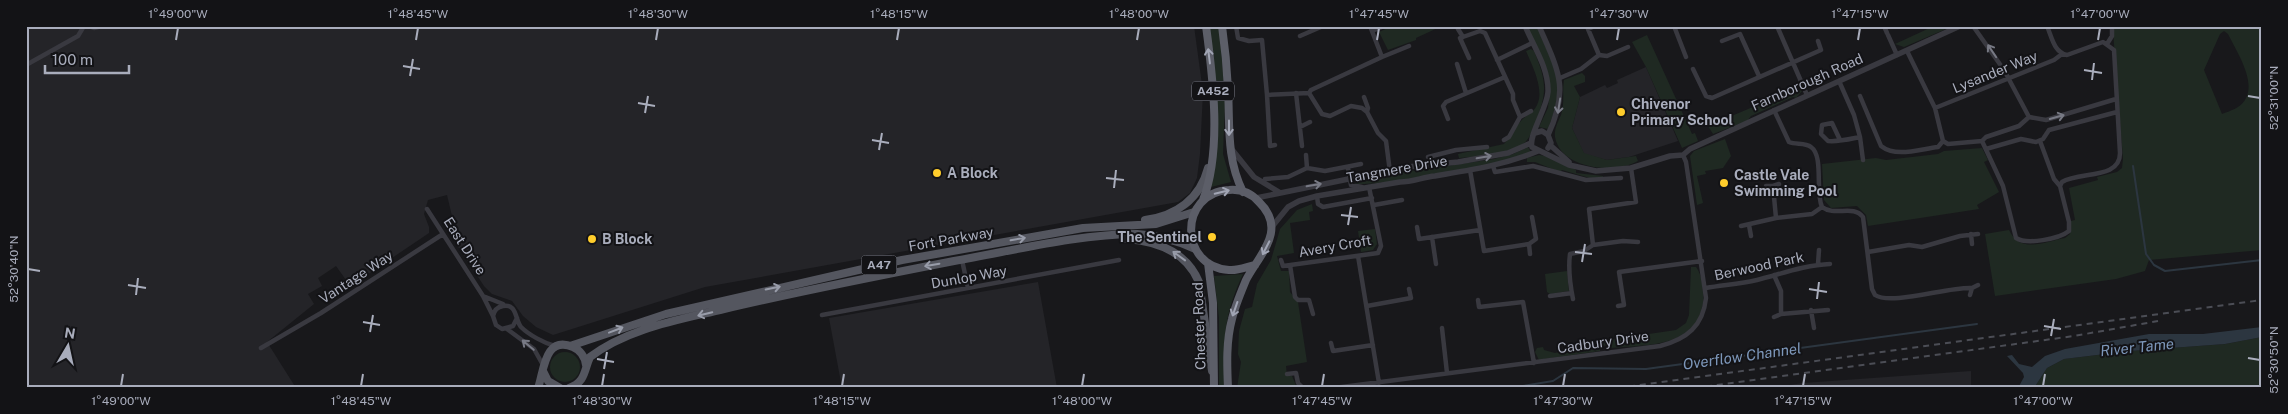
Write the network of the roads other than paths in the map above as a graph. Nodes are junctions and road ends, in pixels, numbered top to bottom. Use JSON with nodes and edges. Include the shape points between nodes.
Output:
{"nodes":[{"id":1,"x":84,"y":26,"type":"edge"},
{"id":2,"x":89,"y":26,"type":"edge"},
{"id":3,"x":102,"y":26,"type":"edge"},
{"id":4,"x":1206,"y":26,"type":"edge"},
{"id":5,"x":1222,"y":26,"type":"edge"},
{"id":6,"x":1236,"y":26,"type":"edge"},
{"id":7,"x":1323,"y":26,"type":"edge"},
{"id":8,"x":1384,"y":26,"type":"edge"},
{"id":9,"x":1525,"y":26,"type":"edge"},
{"id":10,"x":1539,"y":26,"type":"edge"},
{"id":11,"x":1595,"y":26,"type":"edge"},
{"id":12,"x":1674,"y":26,"type":"edge"},
{"id":13,"x":1777,"y":26,"type":"edge"},
{"id":14,"x":1884,"y":26,"type":"edge"},
{"id":15,"x":1960,"y":26,"type":"edge"},
{"id":16,"x":1973,"y":26,"type":"edge"},
{"id":17,"x":2047,"y":26,"type":"edge"},
{"id":18,"x":2112,"y":26,"type":"edge"},
{"id":19,"x":1458,"y":28,"type":"dead end"},
{"id":20,"x":1587,"y":28,"type":"edge"},
{"id":21,"x":1371,"y":29,"type":"edge"},
{"id":22,"x":1300,"y":36,"type":"dead end"},
{"id":23,"x":1463,"y":37,"type":"junction"},
{"id":24,"x":1722,"y":41,"type":"dead end"},
{"id":25,"x":1818,"y":41,"type":"dead end"},
{"id":26,"x":1532,"y":43,"type":"junction"},
{"id":27,"x":2107,"y":44,"type":"junction"},
{"id":28,"x":1409,"y":46,"type":"dead end"},
{"id":29,"x":1628,"y":47,"type":"dead end"},
{"id":30,"x":1907,"y":51,"type":"junction"},
{"id":31,"x":2062,"y":54,"type":"junction"},
{"id":32,"x":1599,"y":55,"type":"junction"},
{"id":33,"x":1897,"y":55,"type":"junction"},
{"id":34,"x":1382,"y":56,"type":"junction"},
{"id":35,"x":1686,"y":57,"type":"dead end"},
{"id":36,"x":1469,"y":58,"type":"dead end"},
{"id":37,"x":1498,"y":60,"type":"junction"},
{"id":38,"x":1793,"y":62,"type":"junction"},
{"id":39,"x":1457,"y":64,"type":"dead end"},
{"id":40,"x":26,"y":65,"type":"edge"},
{"id":41,"x":1694,"y":69,"type":"dead end"},
{"id":42,"x":1759,"y":76,"type":"junction"},
{"id":43,"x":1506,"y":77,"type":"junction"},
{"id":44,"x":1560,"y":78,"type":"junction"},
{"id":45,"x":2008,"y":78,"type":"junction"},
{"id":46,"x":1839,"y":81,"type":"junction"},
{"id":47,"x":1298,"y":93,"type":"junction"},
{"id":48,"x":1310,"y":93,"type":"junction"},
{"id":49,"x":1466,"y":93,"type":"junction"},
{"id":50,"x":1267,"y":95,"type":"junction"},
{"id":51,"x":1807,"y":95,"type":"junction"},
{"id":52,"x":1860,"y":96,"type":"dead end"},
{"id":53,"x":1364,"y":97,"type":"dead end"},
{"id":54,"x":2116,"y":100,"type":"junction"},
{"id":55,"x":1935,"y":108,"type":"junction"},
{"id":56,"x":1774,"y":110,"type":"junction"},
{"id":57,"x":1866,"y":110,"type":"junction"},
{"id":58,"x":1531,"y":111,"type":"dead end"},
{"id":59,"x":1367,"y":112,"type":"junction"},
{"id":60,"x":2117,"y":112,"type":"junction"},
{"id":61,"x":1854,"y":115,"type":"junction"},
{"id":62,"x":2029,"y":116,"type":"junction"},
{"id":63,"x":1520,"y":117,"type":"junction"},
{"id":64,"x":1448,"y":119,"type":"dead end"},
{"id":65,"x":1310,"y":122,"type":"dead end"},
{"id":66,"x":1300,"y":127,"type":"junction"},
{"id":67,"x":1535,"y":133,"type":"junction"},
{"id":68,"x":1548,"y":135,"type":"junction"},
{"id":69,"x":1860,"y":137,"type":"junction"},
{"id":70,"x":1504,"y":140,"type":"dead end"},
{"id":71,"x":1840,"y":140,"type":"junction"},
{"id":72,"x":1943,"y":141,"type":"junction"},
{"id":73,"x":1982,"y":141,"type":"junction"},
{"id":74,"x":2040,"y":141,"type":"junction"},
{"id":75,"x":1531,"y":143,"type":"junction"},
{"id":76,"x":1229,"y":146,"type":"junction"},
{"id":77,"x":1275,"y":146,"type":"dead end"},
{"id":78,"x":1302,"y":146,"type":"dead end"},
{"id":79,"x":1550,"y":146,"type":"junction"},
{"id":80,"x":1487,"y":147,"type":"dead end"},
{"id":81,"x":1986,"y":149,"type":"junction"},
{"id":82,"x":1456,"y":150,"type":"junction"},
{"id":83,"x":1540,"y":151,"type":"junction"},
{"id":84,"x":1306,"y":155,"type":"dead end"},
{"id":85,"x":1683,"y":155,"type":"junction"},
{"id":86,"x":1212,"y":157,"type":"junction"},
{"id":87,"x":1428,"y":157,"type":"dead end"},
{"id":88,"x":1863,"y":160,"type":"dead end"},
{"id":89,"x":1458,"y":162,"type":"junction"},
{"id":90,"x":1361,"y":164,"type":"dead end"},
{"id":91,"x":1493,"y":166,"type":"junction"},
{"id":92,"x":1307,"y":168,"type":"junction"},
{"id":93,"x":1348,"y":168,"type":"junction"},
{"id":94,"x":1580,"y":168,"type":"junction"},
{"id":95,"x":1631,"y":168,"type":"junction"},
{"id":96,"x":1470,"y":170,"type":"junction"},
{"id":97,"x":1607,"y":171,"type":"junction"},
{"id":98,"x":1390,"y":172,"type":"junction"},
{"id":99,"x":1621,"y":178,"type":"dead end"},
{"id":100,"x":1265,"y":179,"type":"dead end"},
{"id":101,"x":1350,"y":179,"type":"junction"},
{"id":102,"x":1606,"y":180,"type":"junction"},
{"id":103,"x":1779,"y":184,"type":"dead end"},
{"id":104,"x":1766,"y":186,"type":"dead end"},
{"id":105,"x":1773,"y":186,"type":"junction"},
{"id":106,"x":2060,"y":186,"type":"junction"},
{"id":107,"x":1371,"y":187,"type":"junction"},
{"id":108,"x":1243,"y":192,"type":"junction"},
{"id":109,"x":1279,"y":192,"type":"junction"},
{"id":110,"x":1317,"y":196,"type":"junction"},
{"id":111,"x":1256,"y":198,"type":"junction"},
{"id":112,"x":1372,"y":198,"type":"junction"},
{"id":113,"x":1402,"y":200,"type":"dead end"},
{"id":114,"x":1203,"y":201,"type":"junction"},
{"id":115,"x":1374,"y":205,"type":"junction"},
{"id":116,"x":1822,"y":207,"type":"junction"},
{"id":117,"x":427,"y":208,"type":"dead end"},
{"id":118,"x":1194,"y":212,"type":"junction"},
{"id":119,"x":1532,"y":218,"type":"dead end"},
{"id":120,"x":1776,"y":218,"type":"junction"},
{"id":121,"x":1749,"y":225,"type":"junction"},
{"id":122,"x":1741,"y":226,"type":"dead end"},
{"id":123,"x":1083,"y":228,"type":"junction"},
{"id":124,"x":1271,"y":228,"type":"junction"},
{"id":125,"x":1417,"y":228,"type":"dead end"},
{"id":126,"x":1480,"y":230,"type":"junction"},
{"id":127,"x":443,"y":234,"type":"junction"},
{"id":128,"x":1971,"y":234,"type":"junction"},
{"id":129,"x":1978,"y":234,"type":"dead end"},
{"id":130,"x":1750,"y":236,"type":"dead end"},
{"id":131,"x":1101,"y":237,"type":"junction"},
{"id":132,"x":1432,"y":237,"type":"junction"},
{"id":133,"x":1638,"y":242,"type":"dead end"},
{"id":134,"x":1529,"y":244,"type":"junction"},
{"id":135,"x":1972,"y":244,"type":"dead end"},
{"id":136,"x":1593,"y":245,"type":"junction"},
{"id":137,"x":1195,"y":249,"type":"junction"},
{"id":138,"x":1820,"y":250,"type":"dead end"},
{"id":139,"x":1868,"y":252,"type":"junction"},
{"id":140,"x":1530,"y":254,"type":"dead end"},
{"id":141,"x":1358,"y":256,"type":"junction"},
{"id":142,"x":962,"y":260,"type":"junction"},
{"id":143,"x":1119,"y":260,"type":"dead end"},
{"id":144,"x":1281,"y":260,"type":"dead end"},
{"id":145,"x":1702,"y":261,"type":"junction"},
{"id":146,"x":1208,"y":263,"type":"junction"},
{"id":147,"x":1436,"y":264,"type":"dead end"},
{"id":148,"x":1818,"y":264,"type":"junction"},
{"id":149,"x":1830,"y":264,"type":"dead end"},
{"id":150,"x":1255,"y":265,"type":"junction"},
{"id":151,"x":1290,"y":265,"type":"junction"},
{"id":152,"x":1774,"y":275,"type":"junction"},
{"id":153,"x":1978,"y":285,"type":"dead end"},
{"id":154,"x":968,"y":288,"type":"junction"},
{"id":155,"x":1706,"y":288,"type":"junction"},
{"id":156,"x":1972,"y":288,"type":"junction"},
{"id":157,"x":1409,"y":289,"type":"dead end"},
{"id":158,"x":1572,"y":293,"type":"junction"},
{"id":159,"x":1970,"y":294,"type":"dead end"},
{"id":160,"x":484,"y":296,"type":"junction"},
{"id":161,"x":1550,"y":296,"type":"dead end"},
{"id":162,"x":1573,"y":299,"type":"dead end"},
{"id":163,"x":1478,"y":300,"type":"dead end"},
{"id":164,"x":507,"y":305,"type":"junction"},
{"id":165,"x":1367,"y":306,"type":"junction"},
{"id":166,"x":1618,"y":306,"type":"dead end"},
{"id":167,"x":1811,"y":310,"type":"junction"},
{"id":168,"x":1828,"y":310,"type":"dead end"},
{"id":169,"x":1314,"y":314,"type":"dead end"},
{"id":170,"x":1781,"y":314,"type":"junction"},
{"id":171,"x":822,"y":315,"type":"dead end"},
{"id":172,"x":493,"y":316,"type":"junction"},
{"id":173,"x":1774,"y":317,"type":"dead end"},
{"id":174,"x":517,"y":318,"type":"junction"},
{"id":175,"x":1442,"y":328,"type":"dead end"},
{"id":176,"x":1814,"y":328,"type":"dead end"},
{"id":177,"x":507,"y":329,"type":"junction"},
{"id":178,"x":1331,"y":343,"type":"dead end"},
{"id":179,"x":1372,"y":345,"type":"junction"},
{"id":180,"x":558,"y":346,"type":"junction"},
{"id":181,"x":570,"y":346,"type":"junction"},
{"id":182,"x":261,"y":348,"type":"dead end"},
{"id":183,"x":1534,"y":363,"type":"junction"},
{"id":184,"x":586,"y":365,"type":"junction"},
{"id":185,"x":543,"y":368,"type":"junction"},
{"id":186,"x":1447,"y":373,"type":"junction"},
{"id":187,"x":1288,"y":374,"type":"dead end"},
{"id":188,"x":1379,"y":383,"type":"junction"},
{"id":189,"x":1214,"y":386,"type":"edge"},
{"id":190,"x":538,"y":388,"type":"edge"},
{"id":191,"x":560,"y":388,"type":"edge"},
{"id":192,"x":569,"y":388,"type":"edge"},
{"id":193,"x":1228,"y":388,"type":"edge"},
{"id":194,"x":1303,"y":388,"type":"edge"},
{"id":195,"x":1334,"y":388,"type":"edge"}],
"edges":[{"from":1,"to":40,"type":"street","via":[[78,36]]},
{"from":2,"to":3,"type":"street"},
{"from":86,"to":4,"type":"highway","number":"A452","one_way":true,"via":[[1214,106]]},
{"from":5,"to":76,"type":"highway","number":"A452","one_way":true,"via":[[1228,72]]},
{"from":6,"to":50,"type":"street","via":[[1238,38],[1262,40]]},
{"from":7,"to":22,"type":"street"},
{"from":8,"to":21,"type":"street"},
{"from":9,"to":26,"type":"street"},
{"from":10,"to":44,"type":"street"},
{"from":11,"to":20,"type":"street"},
{"from":12,"to":35,"type":"street"},
{"from":13,"to":38,"type":"street"},
{"from":14,"to":33,"type":"street"},
{"from":15,"to":30,"type":"street","name":"Farnborough Road"},
{"from":45,"to":16,"type":"street","one_way":true},
{"from":17,"to":31,"type":"street","via":[[2058,52]]},
{"from":18,"to":27,"type":"street","via":[[2112,36]]},
{"from":19,"to":23,"type":"street"},
{"from":20,"to":32,"type":"street"},
{"from":21,"to":34,"type":"street"},
{"from":23,"to":36,"type":"street","via":[[1460,38]]},
{"from":23,"to":37,"type":"street","via":[[1480,30],[1485,33]]},
{"from":24,"to":42,"type":"street","via":[[1740,34]]},
{"from":25,"to":38,"type":"street","via":[[1821,50]]},
{"from":26,"to":37,"type":"street"},
{"from":26,"to":67,"type":"street","via":[[1545,70],[1548,92]]},
{"from":27,"to":31,"type":"street","name":"Lysander Way"},
{"from":27,"to":54,"type":"street","via":[[2114,50]]},
{"from":28,"to":34,"type":"street"},
{"from":29,"to":32,"type":"street","via":[[1607,56]]},
{"from":30,"to":33,"type":"street","name":"Farnborough Road"},
{"from":30,"to":55,"type":"street"},
{"from":31,"to":45,"type":"street","name":"Lysander Way"},
{"from":32,"to":44,"type":"street","via":[[1581,70]]},
{"from":33,"to":46,"type":"street","name":"Farnborough Road"},
{"from":34,"to":48,"type":"street"},
{"from":37,"to":43,"type":"street"},
{"from":38,"to":42,"type":"street"},
{"from":38,"to":51,"type":"street"},
{"from":39,"to":49,"type":"street"},
{"from":41,"to":42,"type":"street","via":[[1706,96],[1712,98]]},
{"from":43,"to":49,"type":"street"},
{"from":43,"to":63,"type":"street"},
{"from":44,"to":68,"type":"street","one_way":true,"via":[[1557,116]]},
{"from":45,"to":55,"type":"street","name":"Lysander Way"},
{"from":45,"to":62,"type":"street"},
{"from":46,"to":51,"type":"street","name":"Farnborough Road"},
{"from":46,"to":61,"type":"street"},
{"from":47,"to":48,"type":"street"},
{"from":47,"to":50,"type":"street"},
{"from":47,"to":66,"type":"street"},
{"from":48,"to":59,"type":"street","via":[[1322,114],[1330,116],[1350,106]]},
{"from":49,"to":64,"type":"street","via":[[1443,106]]},
{"from":50,"to":77,"type":"street","via":[[1270,146]]},
{"from":51,"to":56,"type":"street","name":"Farnborough Road"},
{"from":52,"to":57,"type":"street"},
{"from":53,"to":59,"type":"street"},
{"from":54,"to":60,"type":"street"},
{"from":62,"to":54,"type":"street","one_way":true,"via":[[2046,120]]},
{"from":55,"to":72,"type":"street"},
{"from":56,"to":85,"type":"street","name":"Farnborough Road"},
{"from":56,"to":116,"type":"street","via":[[1789,142],[1809,145],[1815,151]]},
{"from":57,"to":61,"type":"street"},
{"from":57,"to":72,"type":"street","via":[[1881,146],[1887,151],[1895,153],[1938,147]]},
{"from":58,"to":63,"type":"street"},
{"from":59,"to":98,"type":"street","via":[[1386,141]]},
{"from":60,"to":74,"type":"street","via":[[2049,130]]},
{"from":60,"to":106,"type":"street","via":[[2120,160],[2117,166],[2066,179]]},
{"from":61,"to":69,"type":"street"},
{"from":62,"to":73,"type":"street","via":[[2019,126]]},
{"from":63,"to":70,"type":"street"},
{"from":65,"to":66,"type":"street"},
{"from":66,"to":78,"type":"street"},
{"from":67,"to":68,"type":"street","via":[[1542,131]]},
{"from":67,"to":75,"type":"street"},
{"from":68,"to":79,"type":"street"},
{"from":69,"to":71,"type":"street"},
{"from":69,"to":88,"type":"street"},
{"from":71,"to":71,"type":"street","via":[[1828,141],[1821,134],[1822,126],[1832,123]]},
{"from":72,"to":73,"type":"street","via":[[1948,144]]},
{"from":73,"to":81,"type":"street"},
{"from":74,"to":81,"type":"street","via":[[2021,139]]},
{"from":74,"to":106,"type":"street","via":[[2054,179]]},
{"from":75,"to":83,"type":"street"},
{"from":89,"to":75,"type":"street","name":"Tangmere Drive","one_way":true,"via":[[1508,152]]},
{"from":76,"to":108,"type":"highway","number":"A452","via":[[1233,168]]},
{"from":76,"to":109,"type":"street","via":[[1254,177]]},
{"from":79,"to":83,"type":"street"},
{"from":79,"to":94,"type":"street","name":"Farnborough Road"},
{"from":80,"to":82,"type":"street"},
{"from":81,"to":106,"type":"street","via":[[2019,240],[2063,235],[2069,231]]},
{"from":82,"to":87,"type":"street"},
{"from":82,"to":89,"type":"street"},
{"from":83,"to":91,"type":"street","name":"Tangmere Drive"},
{"from":83,"to":94,"type":"street","name":"Farnborough Road"},
{"from":84,"to":92,"type":"street"},
{"from":85,"to":95,"type":"street","name":"Farnborough Road"},
{"from":85,"to":145,"type":"street","name":"Cadbury Drive"},
{"from":86,"to":114,"type":"highway","number":"A452","via":[[1210,182]]},
{"from":86,"to":123,"type":"main road","via":[[1201,188],[1186,205],[1155,218]]},
{"from":89,"to":98,"type":"street","name":"Tangmere Drive"},
{"from":90,"to":93,"type":"street"},
{"from":91,"to":96,"type":"street","name":"Tangmere Drive"},
{"from":91,"to":102,"type":"street","via":[[1494,172],[1533,166],[1586,180]]},
{"from":92,"to":93,"type":"street","via":[[1325,171]]},
{"from":92,"to":100,"type":"street","via":[[1288,177]]},
{"from":93,"to":101,"type":"street"},
{"from":94,"to":97,"type":"street","name":"Farnborough Road"},
{"from":95,"to":97,"type":"street","name":"Farnborough Road"},
{"from":95,"to":136,"type":"street","via":[[1636,202],[1589,209]]},
{"from":96,"to":107,"type":"street","name":"Tangmere Drive"},
{"from":96,"to":126,"type":"street"},
{"from":97,"to":102,"type":"street"},
{"from":98,"to":101,"type":"street","name":"Tangmere Drive"},
{"from":99,"to":102,"type":"street"},
{"from":101,"to":107,"type":"street","via":[[1351,185]]},
{"from":109,"to":101,"type":"street","name":"Tangmere Drive","one_way":true},
{"from":103,"to":105,"type":"street"},
{"from":104,"to":105,"type":"street"},
{"from":105,"to":120,"type":"street"},
{"from":107,"to":110,"type":"street","name":"Tangmere Drive"},
{"from":107,"to":112,"type":"street","name":"Avery Croft"},
{"from":108,"to":111,"type":"highway"},
{"from":114,"to":108,"type":"highway","one_way":true,"via":[[1222,191]]},
{"from":109,"to":111,"type":"street","name":"Tangmere Drive"},
{"from":110,"to":112,"type":"street","via":[[1318,204],[1323,207]]},
{"from":110,"to":124,"type":"street","name":"Tangmere Drive","via":[[1288,207]]},
{"from":111,"to":124,"type":"highway","via":[[1267,212]]},
{"from":112,"to":115,"type":"street","name":"Avery Croft"},
{"from":113,"to":115,"type":"street"},
{"from":114,"to":118,"type":"highway"},
{"from":115,"to":141,"type":"street","name":"Avery Croft","via":[[1381,249],[1378,253]]},
{"from":116,"to":120,"type":"street","via":[[1812,214]]},
{"from":116,"to":139,"type":"street","via":[[1831,212],[1859,212],[1863,217]]},
{"from":117,"to":127,"type":"street","name":"East Drive"},
{"from":118,"to":123,"type":"main road","name":"Fort Parkway","number":"A47","via":[[1156,224]]},
{"from":118,"to":137,"type":"highway","via":[[1190,230]]},
{"from":119,"to":134,"type":"street","via":[[1536,239]]},
{"from":120,"to":121,"type":"street"},
{"from":121,"to":122,"type":"street"},
{"from":121,"to":130,"type":"street"},
{"from":181,"to":123,"type":"main road","name":"Fort Parkway","number":"A47","one_way":true,"via":[[666,314],[741,295],[902,260]]},
{"from":124,"to":150,"type":"highway","one_way":true,"via":[[1266,250]]},
{"from":125,"to":132,"type":"street","via":[[1419,239]]},
{"from":126,"to":132,"type":"street"},
{"from":126,"to":134,"type":"street","via":[[1484,251]]},
{"from":127,"to":160,"type":"street","name":"East Drive"},
{"from":127,"to":182,"type":"street","name":"Vantage Way"},
{"from":128,"to":129,"type":"street"},
{"from":128,"to":135,"type":"street"},
{"from":128,"to":139,"type":"street","via":[[1922,247],[1909,245]]},
{"from":131,"to":137,"type":"main road","name":"Fort Parkway","number":"A47","via":[[1162,236]]},
{"from":131,"to":142,"type":"main road","name":"Fort Parkway","number":"A47"},
{"from":189,"to":131,"type":"main road","one_way":true,"via":[[1199,282],[1186,260],[1155,243]]},
{"from":132,"to":147,"type":"street"},
{"from":133,"to":136,"type":"street"},
{"from":134,"to":140,"type":"street"},
{"from":136,"to":158,"type":"street","via":[[1570,254]]},
{"from":137,"to":146,"type":"highway"},
{"from":138,"to":148,"type":"street","name":"Berwood Park"},
{"from":139,"to":156,"type":"street","via":[[1872,289],[1880,298],[1888,300],[1959,287]]},
{"from":141,"to":151,"type":"street","name":"Avery Croft"},
{"from":141,"to":165,"type":"street"},
{"from":142,"to":154,"type":"street"},
{"from":142,"to":184,"type":"main road","name":"Fort Parkway","number":"A47","one_way":true,"via":[[868,277],[651,328],[613,342],[590,357]]},
{"from":143,"to":154,"type":"street","name":"Dunlop Way"},
{"from":144,"to":151,"type":"street","name":"Avery Croft","via":[[1282,266]]},
{"from":145,"to":155,"type":"street","name":"Cadbury Drive"},
{"from":145,"to":166,"type":"street","via":[[1620,272],[1624,305]]},
{"from":146,"to":150,"type":"highway","via":[[1229,270]]},
{"from":146,"to":189,"type":"highway","name":"Chester Road","via":[[1213,303]]},
{"from":148,"to":149,"type":"street","name":"Berwood Park"},
{"from":148,"to":152,"type":"street","name":"Berwood Park"},
{"from":150,"to":193,"type":"highway","name":"Chester Road","one_way":true,"via":[[1246,280],[1232,320],[1228,345]]},
{"from":151,"to":169,"type":"street","name":"Avery Croft","via":[[1295,297],[1309,300]]},
{"from":152,"to":155,"type":"street","name":"Berwood Park"},
{"from":152,"to":170,"type":"street","via":[[1781,291]]},
{"from":153,"to":156,"type":"street"},
{"from":154,"to":171,"type":"street","name":"Dunlop Way"},
{"from":155,"to":183,"type":"street","name":"Cadbury Drive","via":[[1701,319],[1689,334],[1677,341]]},
{"from":156,"to":159,"type":"street"},
{"from":157,"to":165,"type":"street","via":[[1411,298]]},
{"from":158,"to":161,"type":"street"},
{"from":158,"to":162,"type":"street"},
{"from":160,"to":164,"type":"street","name":"East Drive"},
{"from":160,"to":172,"type":"street","name":"East Drive"},
{"from":163,"to":183,"type":"street","via":[[1479,307],[1523,302]]},
{"from":164,"to":172,"type":"street","via":[[497,308]]},
{"from":164,"to":174,"type":"street"},
{"from":165,"to":179,"type":"street"},
{"from":167,"to":168,"type":"street"},
{"from":167,"to":170,"type":"street"},
{"from":167,"to":176,"type":"street"},
{"from":170,"to":173,"type":"street"},
{"from":172,"to":177,"type":"street","via":[[496,325]]},
{"from":174,"to":177,"type":"street"},
{"from":174,"to":180,"type":"street","via":[[528,332]]},
{"from":175,"to":186,"type":"street"},
{"from":185,"to":177,"type":"street","one_way":true,"via":[[534,349]]},
{"from":178,"to":179,"type":"street","via":[[1333,351]]},
{"from":179,"to":188,"type":"street"},
{"from":180,"to":181,"type":"main road","name":"Fort Parkway","number":"A47"},
{"from":180,"to":185,"type":"main road","via":[[546,355]]},
{"from":181,"to":184,"type":"main road","via":[[581,353]]},
{"from":183,"to":186,"type":"street","name":"Cadbury Drive"},
{"from":184,"to":192,"type":"main road","name":"Fort Parkway","number":"A47","via":[[582,380]]},
{"from":185,"to":190,"type":"main road"},
{"from":185,"to":191,"type":"main road","via":[[548,381]]},
{"from":186,"to":188,"type":"street","name":"Cadbury Drive"},
{"from":187,"to":194,"type":"street","via":[[1296,373]]},
{"from":188,"to":195,"type":"street","name":"Cadbury Drive"}]}
